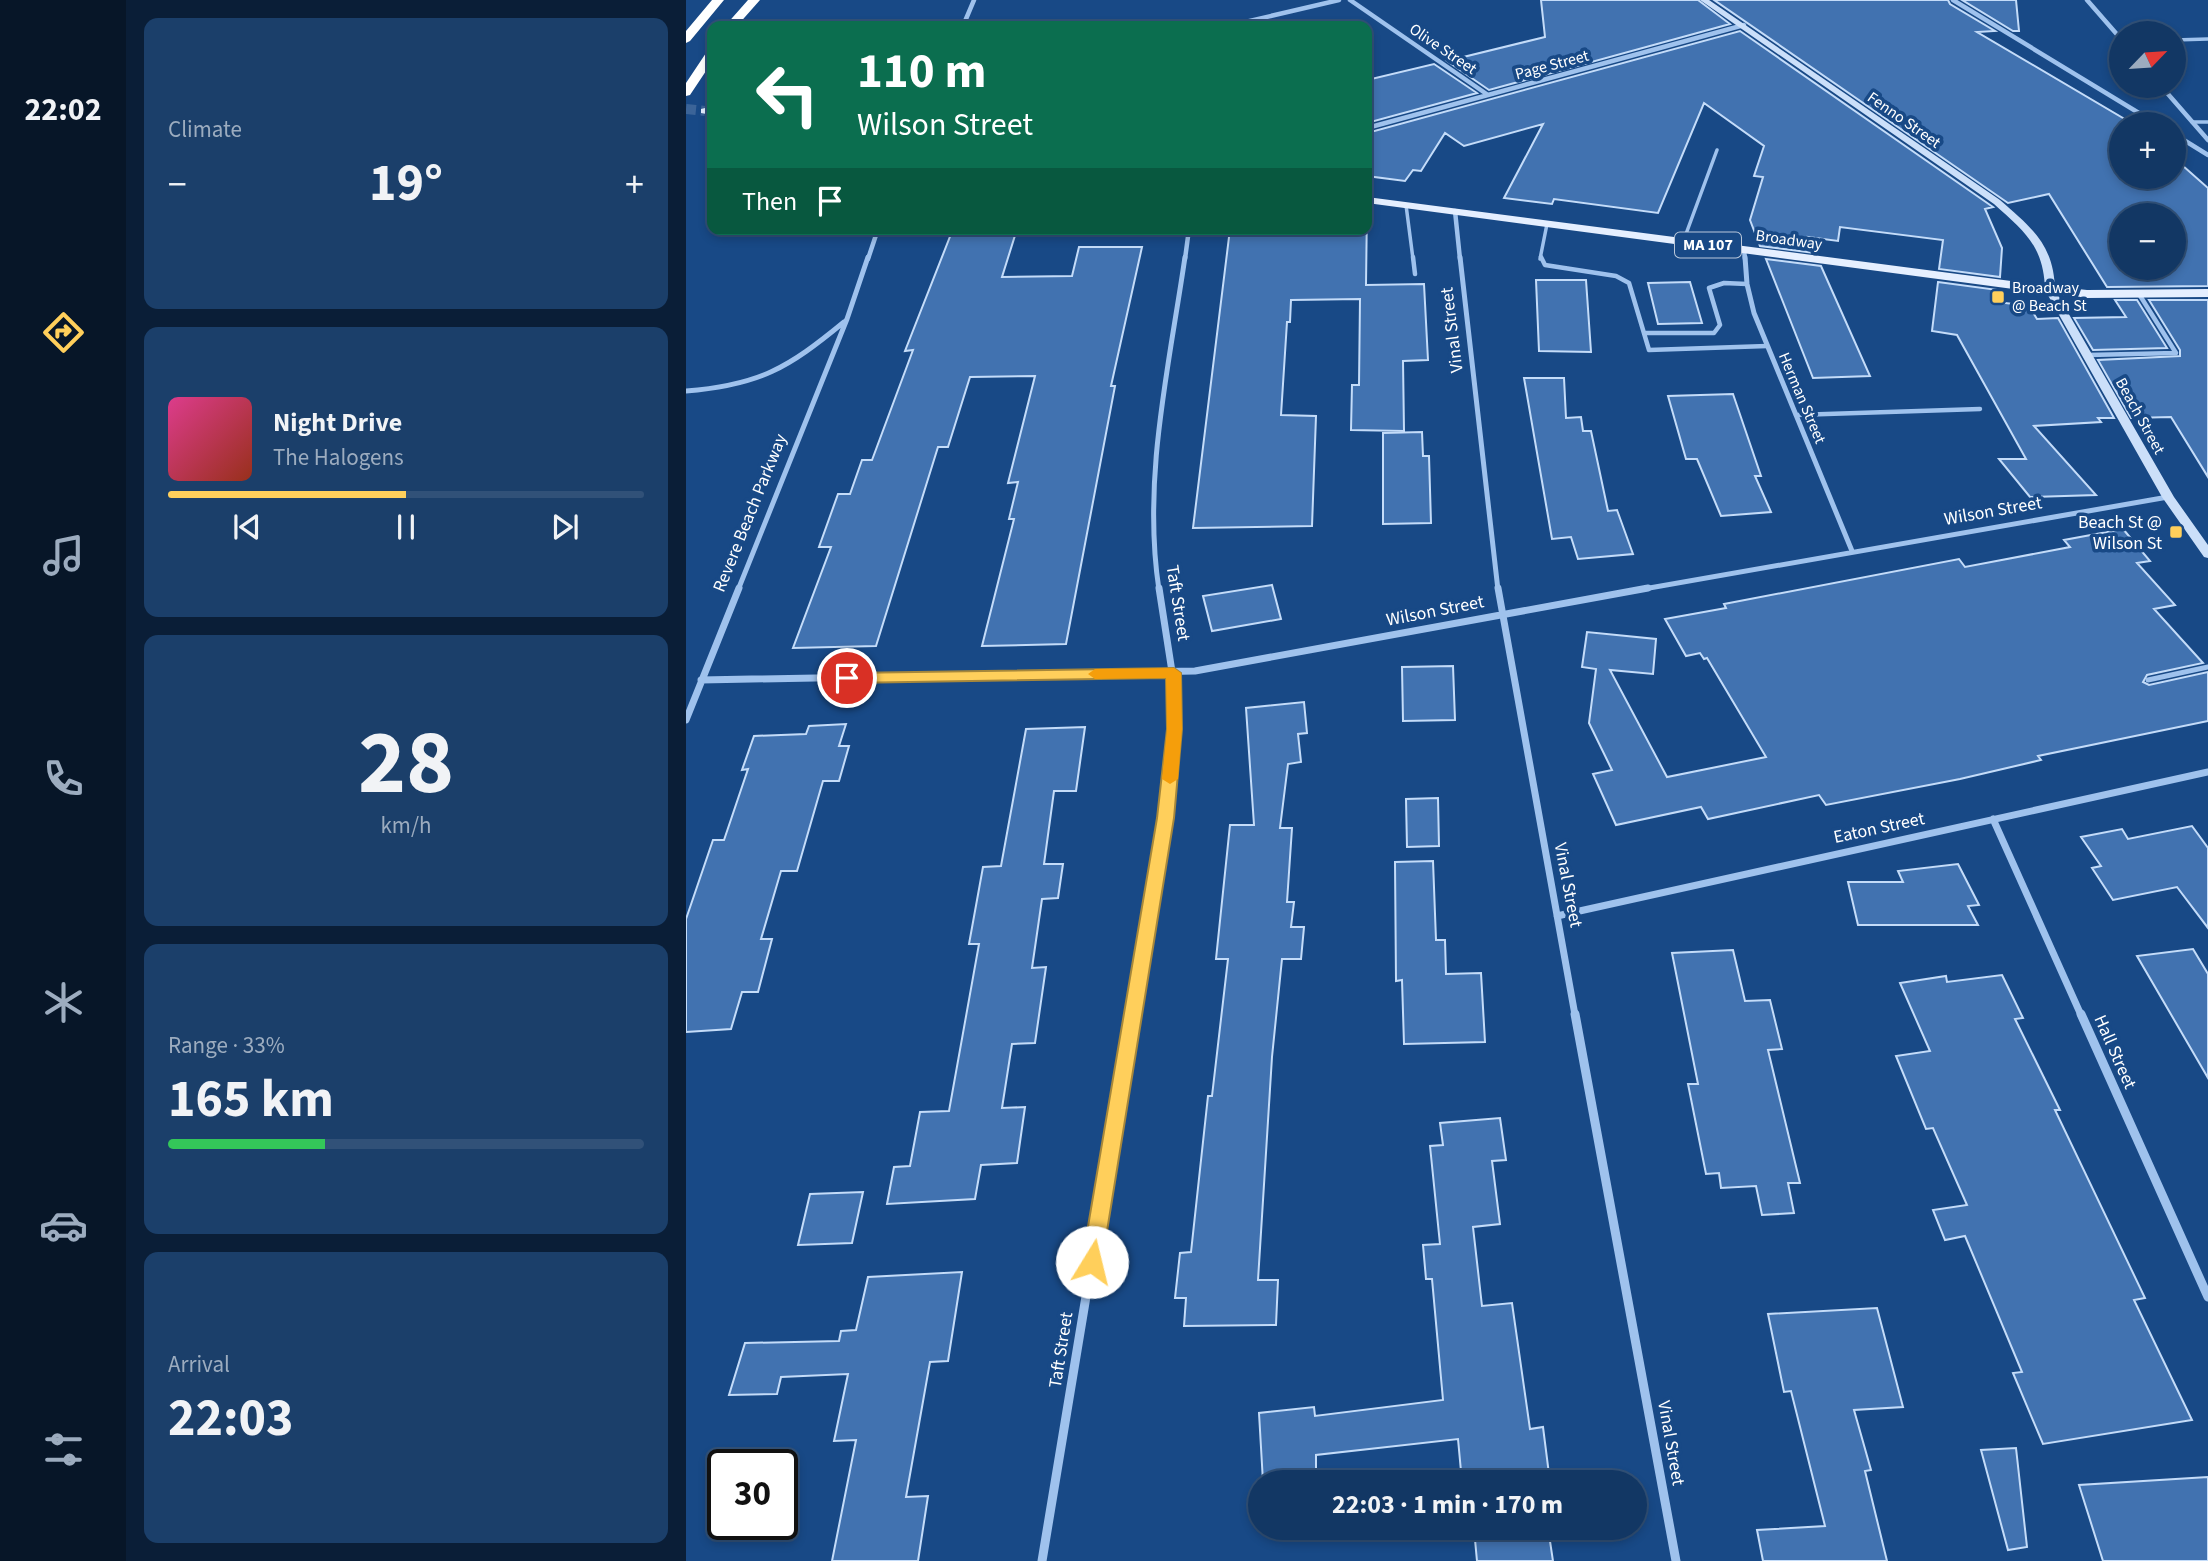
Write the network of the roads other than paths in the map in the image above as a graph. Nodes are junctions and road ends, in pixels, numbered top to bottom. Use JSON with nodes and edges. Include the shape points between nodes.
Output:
{"nodes":[{"id":1,"x":718,"y":0,"type":"edge"},
{"id":2,"x":754,"y":0,"type":"edge"},
{"id":3,"x":974,"y":0,"type":"edge"},
{"id":4,"x":1339,"y":0,"type":"edge"},
{"id":5,"x":1350,"y":0,"type":"edge"},
{"id":6,"x":1704,"y":0,"type":"edge"},
{"id":7,"x":1953,"y":0,"type":"edge"},
{"id":8,"x":2087,"y":0,"type":"edge"},
{"id":9,"x":735,"y":21,"type":"edge"},
{"id":10,"x":965,"y":21,"type":"edge"},
{"id":11,"x":1249,"y":21,"type":"edge"},
{"id":12,"x":1744,"y":25,"type":"junction"},
{"id":13,"x":2109,"y":25,"type":"edge"},
{"id":14,"x":686,"y":39,"type":"edge"},
{"id":15,"x":2208,"y":39,"type":"edge"},
{"id":16,"x":2186,"y":40,"type":"edge"},
{"id":17,"x":707,"y":60,"type":"edge"},
{"id":18,"x":686,"y":92,"type":"edge"},
{"id":19,"x":1488,"y":95,"type":"junction"},
{"id":20,"x":2171,"y":98,"type":"edge"},
{"id":21,"x":2137,"y":112,"type":"edge"},
{"id":22,"x":2192,"y":122,"type":"junction"},
{"id":23,"x":2208,"y":122,"type":"edge"},
{"id":24,"x":1372,"y":127,"type":"edge"},
{"id":25,"x":2208,"y":140,"type":"edge"},
{"id":26,"x":2186,"y":141,"type":"edge"},
{"id":27,"x":1717,"y":150,"type":"dead end"},
{"id":28,"x":2208,"y":155,"type":"edge"},
{"id":29,"x":1372,"y":201,"type":"edge"},
{"id":30,"x":1406,"y":205,"type":"junction"},
{"id":31,"x":1455,"y":211,"type":"junction"},
{"id":32,"x":1548,"y":224,"type":"junction"},
{"id":33,"x":876,"y":235,"type":"edge"},
{"id":34,"x":1188,"y":235,"type":"edge"},
{"id":35,"x":1684,"y":242,"type":"junction"},
{"id":36,"x":1744,"y":250,"type":"junction"},
{"id":37,"x":1415,"y":274,"type":"dead end"},
{"id":38,"x":1747,"y":284,"type":"junction"},
{"id":39,"x":2050,"y":290,"type":"junction"},
{"id":40,"x":2208,"y":293,"type":"edge"},
{"id":41,"x":2138,"y":294,"type":"junction"},
{"id":42,"x":847,"y":319,"type":"junction"},
{"id":43,"x":1644,"y":333,"type":"junction"},
{"id":44,"x":1767,"y":346,"type":"junction"},
{"id":45,"x":2087,"y":355,"type":"junction"},
{"id":46,"x":686,"y":391,"type":"edge"},
{"id":47,"x":1980,"y":409,"type":"dead end"},
{"id":48,"x":1796,"y":415,"type":"junction"},
{"id":49,"x":2168,"y":497,"type":"junction"},
{"id":50,"x":1852,"y":551,"type":"junction"},
{"id":51,"x":2208,"y":554,"type":"edge"},
{"id":52,"x":1501,"y":615,"type":"junction"},
{"id":53,"x":2208,"y":667,"type":"edge"},
{"id":54,"x":1174,"y":673,"type":"junction"},
{"id":55,"x":701,"y":680,"type":"junction"},
{"id":56,"x":2148,"y":680,"type":"dead end"},
{"id":57,"x":686,"y":720,"type":"edge"},
{"id":58,"x":2208,"y":772,"type":"edge"},
{"id":59,"x":1993,"y":819,"type":"junction"},
{"id":60,"x":1558,"y":916,"type":"junction"},
{"id":61,"x":2208,"y":1297,"type":"edge"},
{"id":62,"x":1042,"y":1561,"type":"edge"},
{"id":63,"x":1676,"y":1561,"type":"edge"}],
"edges":[{"from":1,"to":14,"type":"highway"},
{"from":2,"to":9,"type":"highway"},
{"from":3,"to":10,"type":"street"},
{"from":4,"to":11,"type":"street"},
{"from":5,"to":19,"type":"street","name":"Olive Street"},
{"from":6,"to":12,"type":"street","name":"Fenno Street"},
{"from":7,"to":21,"type":"street"},
{"from":8,"to":13,"type":"street"},
{"from":12,"to":19,"type":"street","name":"Page Street"},
{"from":12,"to":39,"type":"street","name":"Fenno Street","via":[[1997,202],[2032,233],[2046,254]]},
{"from":15,"to":16,"type":"lane"},
{"from":17,"to":18,"type":"highway"},
{"from":19,"to":24,"type":"street","name":"Page Street"},
{"from":20,"to":22,"type":"street"},
{"from":22,"to":23,"type":"lane"},
{"from":22,"to":25,"type":"street"},
{"from":26,"to":28,"type":"street"},
{"from":27,"to":35,"type":"lane"},
{"from":29,"to":30,"type":"main road","name":"Broadway","number":"MA 107"},
{"from":30,"to":31,"type":"main road","name":"Broadway","number":"MA 107"},
{"from":30,"to":37,"type":"lane"},
{"from":31,"to":32,"type":"main road","name":"Broadway","number":"MA 107"},
{"from":31,"to":52,"type":"street","name":"Vinal Street"},
{"from":32,"to":35,"type":"main road","name":"Broadway","number":"MA 107"},
{"from":32,"to":43,"type":"lane","via":[[1542,263],[1616,276],[1629,283]]},
{"from":33,"to":42,"type":"street","name":"Revere Beach Parkway"},
{"from":34,"to":54,"type":"street","name":"Taft Street","via":[[1155,453],[1153,495],[1156,570]]},
{"from":35,"to":36,"type":"main road","name":"Broadway","number":"MA 107"},
{"from":36,"to":38,"type":"street","name":"Herman Street"},
{"from":36,"to":39,"type":"main road","name":"Broadway","number":"MA 107"},
{"from":38,"to":43,"type":"lane","via":[[1709,288],[1720,325],[1714,332]]},
{"from":38,"to":44,"type":"street","name":"Herman Street"},
{"from":39,"to":41,"type":"main road","name":"Broadway","number":"MA 107"},
{"from":39,"to":45,"type":"street","name":"Beach Street"},
{"from":40,"to":41,"type":"main road","name":"Broadway","number":"MA 107"},
{"from":41,"to":45,"type":"lane","via":[[2176,353]]},
{"from":42,"to":46,"type":"street","via":[[807,353],[779,369],[730,385]]},
{"from":42,"to":55,"type":"street","name":"Revere Beach Parkway"},
{"from":43,"to":44,"type":"lane","via":[[1649,350]]},
{"from":44,"to":48,"type":"street","name":"Herman Street"},
{"from":45,"to":49,"type":"street","name":"Beach Street"},
{"from":47,"to":48,"type":"lane"},
{"from":48,"to":50,"type":"street","name":"Herman Street"},
{"from":49,"to":50,"type":"street","name":"Wilson Street"},
{"from":49,"to":51,"type":"street","name":"Beach Street"},
{"from":50,"to":52,"type":"street","name":"Wilson Street"},
{"from":52,"to":54,"type":"street","name":"Wilson Street"},
{"from":52,"to":60,"type":"street","name":"Vinal Street"},
{"from":53,"to":56,"type":"lane"},
{"from":54,"to":55,"type":"street","name":"Wilson Street"},
{"from":54,"to":62,"type":"street","name":"Taft Street","via":[[1166,818]]},
{"from":55,"to":57,"type":"street","name":"Revere Beach Parkway"},
{"from":58,"to":59,"type":"street","name":"Eaton Street"},
{"from":59,"to":60,"type":"street","name":"Eaton Street"},
{"from":59,"to":61,"type":"street","name":"Hall Street"},
{"from":60,"to":63,"type":"street","name":"Vinal Street"}]}
